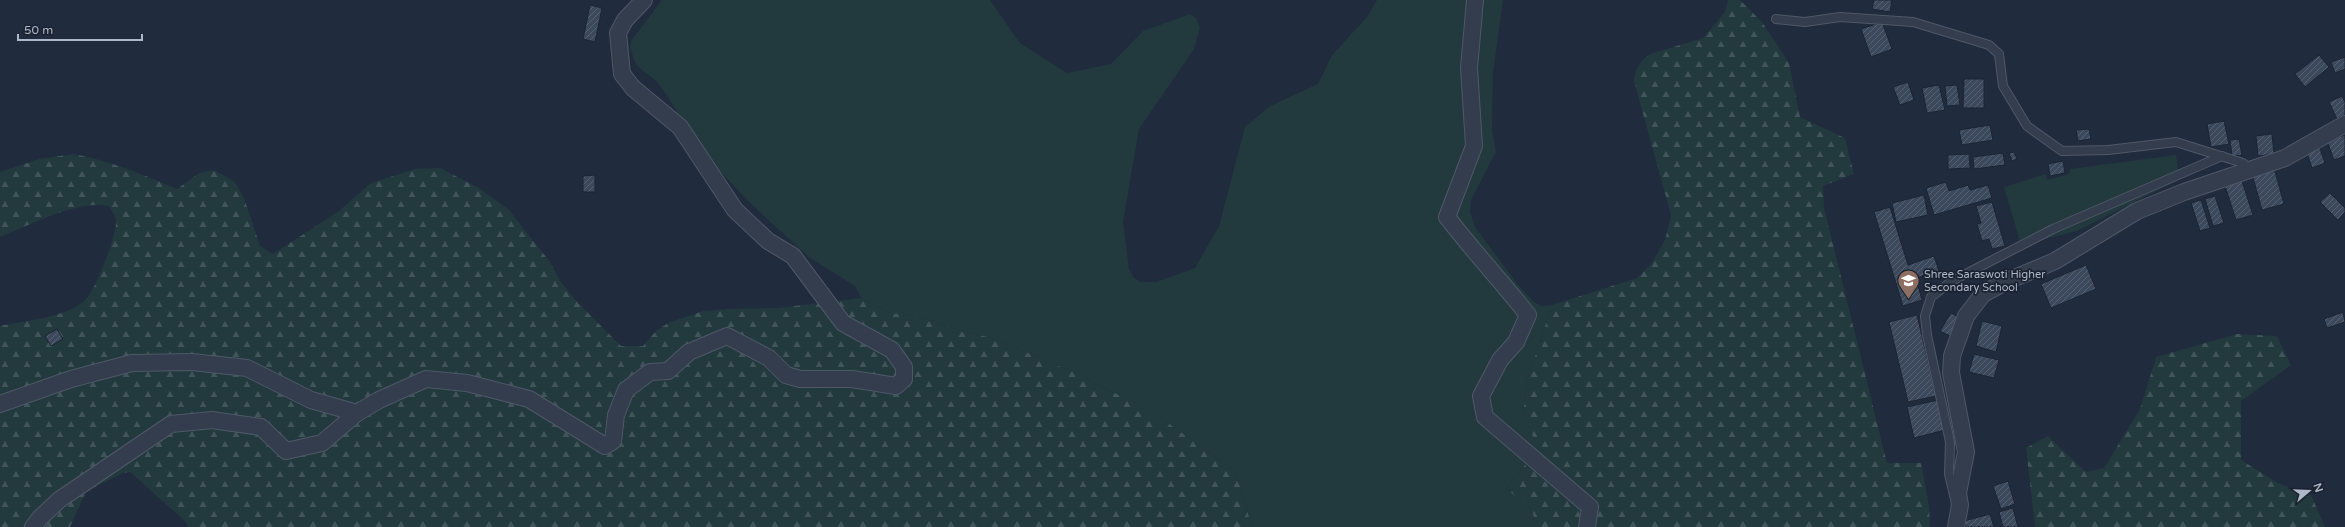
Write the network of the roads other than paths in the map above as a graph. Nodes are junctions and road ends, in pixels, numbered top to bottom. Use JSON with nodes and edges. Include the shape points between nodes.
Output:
{"nodes":[{"id":1,"x":644,"y":0,"type":"edge"},
{"id":2,"x":1475,"y":0,"type":"edge"},
{"id":3,"x":1776,"y":19,"type":"dead end"},
{"id":4,"x":2345,"y":124,"type":"edge"},
{"id":5,"x":2222,"y":156,"type":"junction"},
{"id":6,"x":2249,"y":171,"type":"junction"},
{"id":7,"x":0,"y":404,"type":"edge"},
{"id":8,"x":357,"y":414,"type":"junction"},
{"id":9,"x":1957,"y":520,"type":"edge"},
{"id":10,"x":33,"y":527,"type":"edge"},
{"id":11,"x":1588,"y":527,"type":"edge"}],
"edges":[{"from":1,"to":8,"type":"street","via":[[625,20],[618,33],[622,74],[633,88],[680,127],[735,210],[768,241],[793,256],[843,323],[892,350],[904,367],[904,379],[896,386],[852,379],[800,379],[786,375],[769,358],[727,336],[689,352],[668,371],[650,372],[626,390],[616,415],[613,442],[605,446],[528,399],[467,383],[426,379],[379,400]]},
{"from":2,"to":11,"type":"street","via":[[1469,68],[1474,146],[1447,217],[1528,315],[1516,342],[1500,360],[1481,396],[1485,417],[1590,507]]},
{"from":3,"to":5,"type":"lane","via":[[1805,22],[1840,17],[1913,22],[1989,45],[1999,54],[2003,86],[2027,126],[2062,152],[2108,150],[2176,142]]},
{"from":4,"to":6,"type":"street","via":[[2285,158]]},
{"from":5,"to":6,"type":"lane","via":[[2243,163]]},
{"from":5,"to":9,"type":"lane","via":[[2053,229],[1952,281],[1931,297],[1925,316],[1927,335],[1950,442],[1949,474]]},
{"from":6,"to":9,"type":"street","via":[[2184,192],[2137,211],[2054,261],[1983,294],[1966,316],[1952,356],[1951,373],[1966,452],[1958,493],[1960,505]]},
{"from":7,"to":8,"type":"street","via":[[71,379],[132,363],[192,362],[247,368],[311,400]]},
{"from":8,"to":10,"type":"street","via":[[322,442],[286,451],[261,427],[212,420],[171,424],[59,500]]}]}
